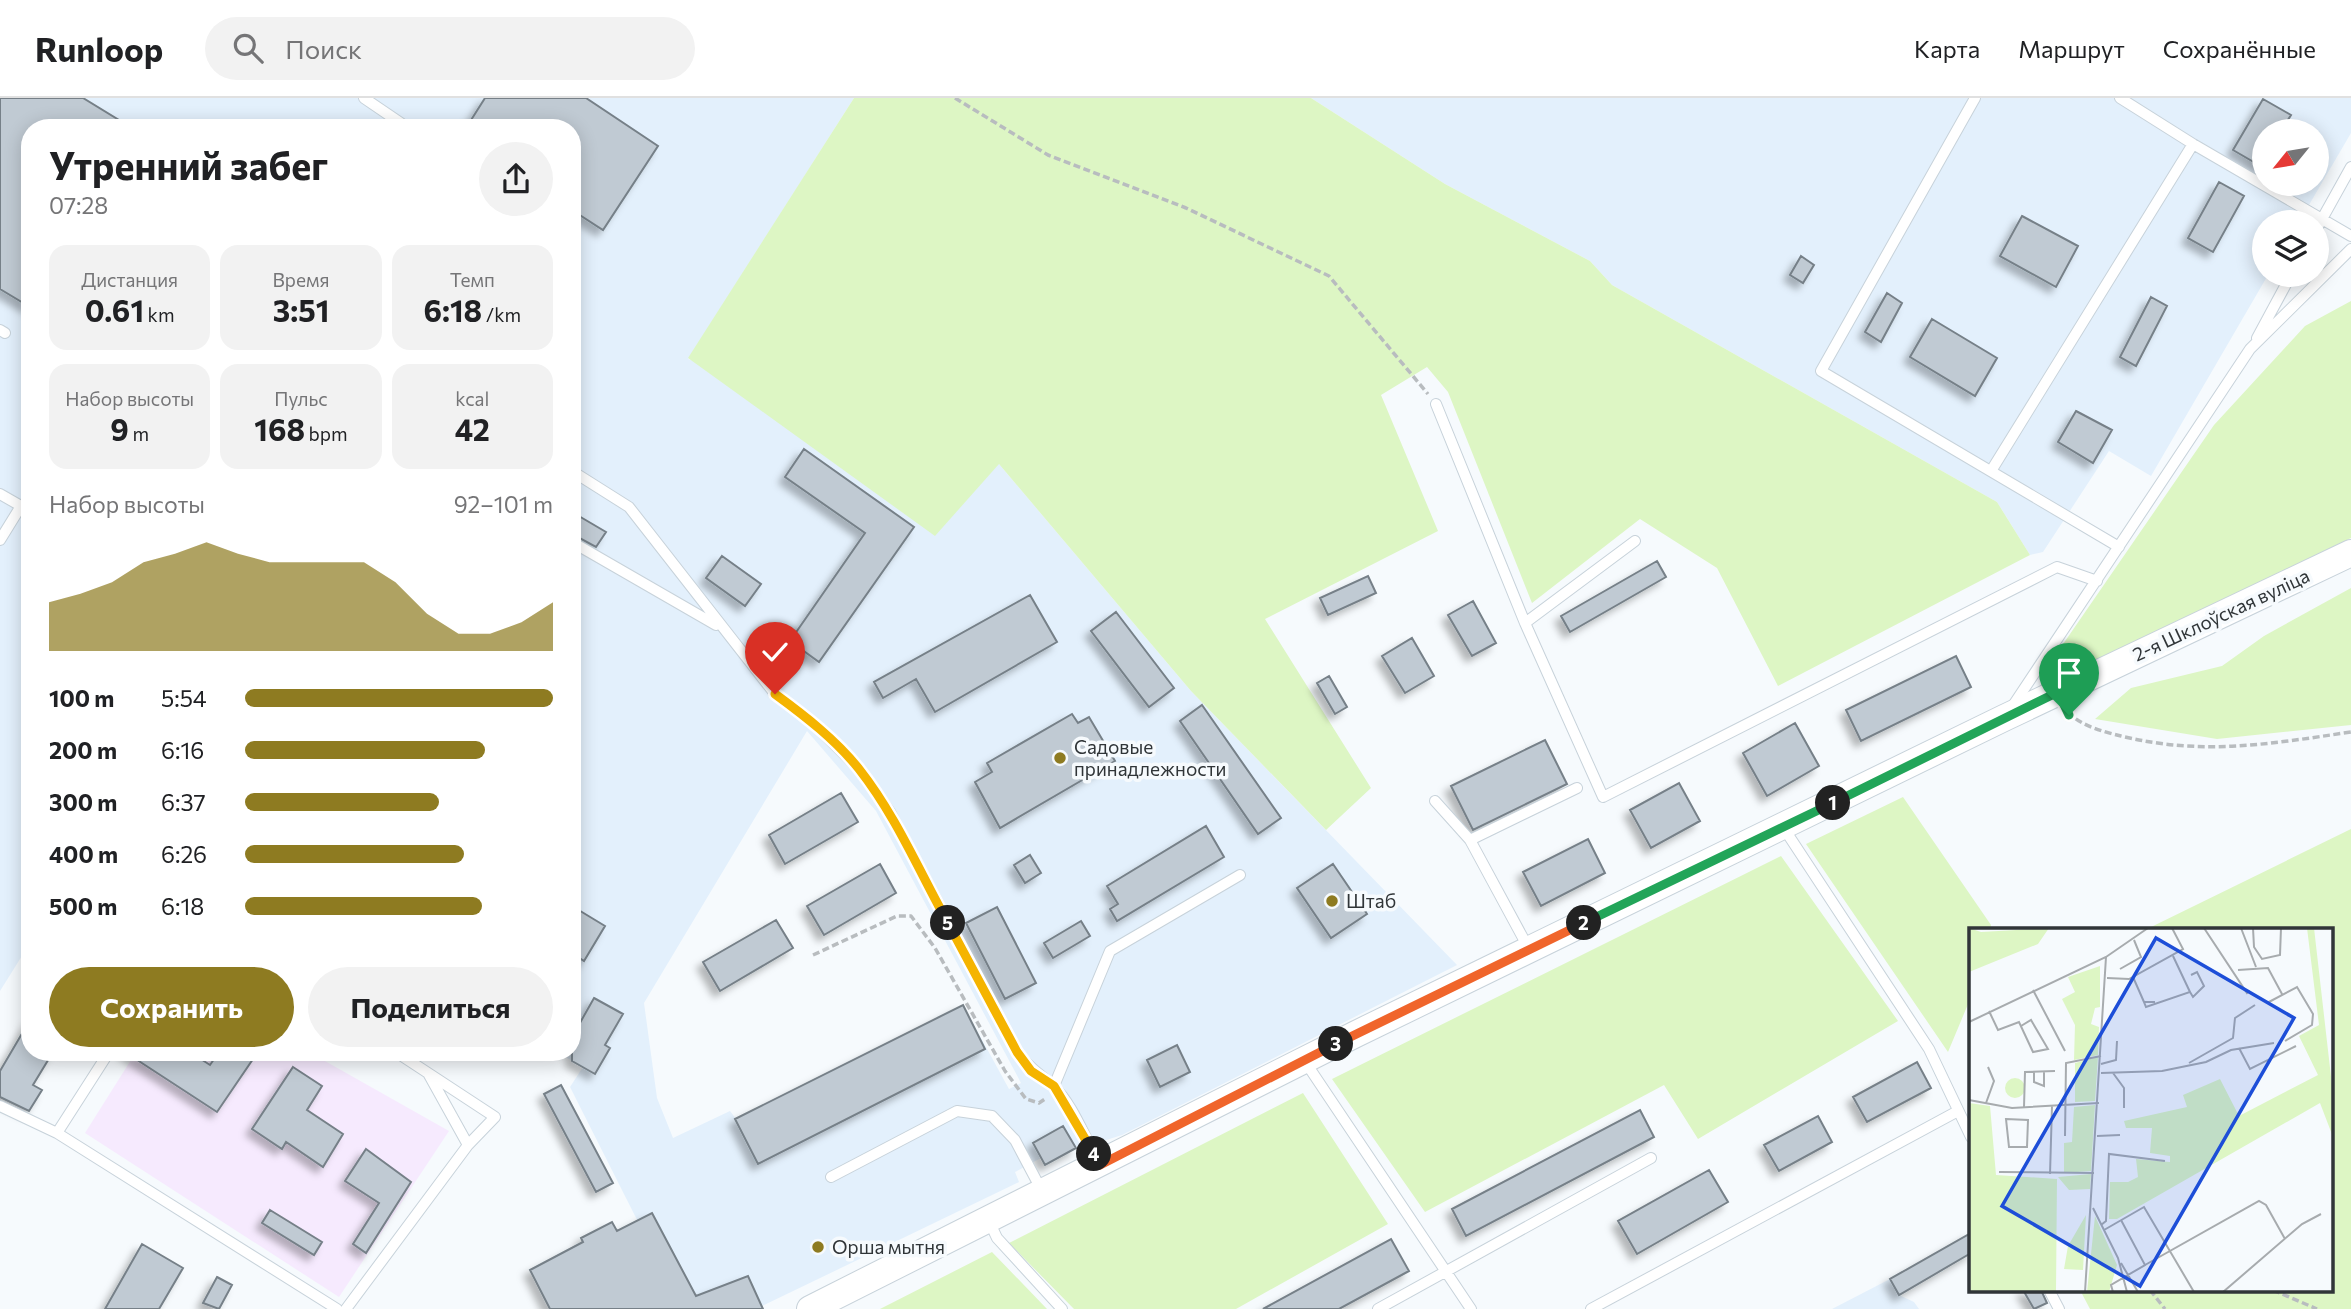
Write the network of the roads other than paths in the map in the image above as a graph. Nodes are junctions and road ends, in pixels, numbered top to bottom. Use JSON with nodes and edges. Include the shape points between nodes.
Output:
{"nodes":[{"id":1,"x":364,"y":98,"type":"edge"},
{"id":2,"x":1975,"y":98,"type":"edge"},
{"id":3,"x":2120,"y":98,"type":"edge"},
{"id":4,"x":395,"y":119,"type":"edge"},
{"id":5,"x":2193,"y":144,"type":"junction"},
{"id":6,"x":2351,"y":167,"type":"edge"},
{"id":7,"x":2297,"y":210,"type":"edge"},
{"id":8,"x":2327,"y":210,"type":"edge"},
{"id":9,"x":2329,"y":228,"type":"edge"},
{"id":10,"x":2351,"y":236,"type":"edge"},
{"id":11,"x":2351,"y":249,"type":"edge"},
{"id":12,"x":2284,"y":287,"type":"edge"},
{"id":13,"x":2250,"y":349,"type":"junction"},
{"id":14,"x":1436,"y":404,"type":"road end"},
{"id":15,"x":1991,"y":471,"type":"junction"},
{"id":16,"x":581,"y":477,"type":"edge"},
{"id":17,"x":0,"y":494,"type":"edge"},
{"id":18,"x":0,"y":540,"type":"edge"},
{"id":19,"x":1635,"y":541,"type":"dead end"},
{"id":20,"x":581,"y":547,"type":"edge"},
{"id":21,"x":2119,"y":547,"type":"junction"},
{"id":22,"x":2351,"y":553,"type":"edge"},
{"id":23,"x":2097,"y":581,"type":"junction"},
{"id":24,"x":1525,"y":623,"type":"junction"},
{"id":25,"x":721,"y":628,"type":"junction"},
{"id":26,"x":2004,"y":718,"type":"junction"},
{"id":27,"x":1577,"y":788,"type":"dead end"},
{"id":28,"x":1434,"y":801,"type":"dead end"},
{"id":29,"x":1783,"y":827,"type":"junction"},
{"id":30,"x":1469,"y":840,"type":"junction"},
{"id":31,"x":1240,"y":875,"type":"dead end"},
{"id":32,"x":1529,"y":949,"type":"junction"},
{"id":33,"x":1304,"y":1060,"type":"junction"},
{"id":34,"x":103,"y":1061,"type":"edge"},
{"id":35,"x":410,"y":1061,"type":"edge"},
{"id":36,"x":428,"y":1073,"type":"junction"},
{"id":37,"x":1054,"y":1086,"type":"junction"},
{"id":38,"x":0,"y":1106,"type":"edge"},
{"id":39,"x":1958,"y":1111,"type":"junction"},
{"id":40,"x":57,"y":1133,"type":"junction"},
{"id":41,"x":1969,"y":1133,"type":"edge"},
{"id":42,"x":468,"y":1145,"type":"junction"},
{"id":43,"x":1651,"y":1158,"type":"dead end"},
{"id":44,"x":1100,"y":1165,"type":"junction"},
{"id":45,"x":831,"y":1177,"type":"dead end"},
{"id":46,"x":1043,"y":1193,"type":"junction"},
{"id":47,"x":989,"y":1221,"type":"junction"},
{"id":48,"x":1448,"y":1271,"type":"junction"},
{"id":49,"x":2050,"y":1292,"type":"edge"},
{"id":50,"x":337,"y":1309,"type":"edge"},
{"id":51,"x":346,"y":1309,"type":"edge"},
{"id":52,"x":810,"y":1309,"type":"edge"},
{"id":53,"x":1062,"y":1309,"type":"edge"},
{"id":54,"x":1378,"y":1309,"type":"edge"},
{"id":55,"x":1471,"y":1309,"type":"edge"},
{"id":56,"x":1591,"y":1309,"type":"edge"},
{"id":57,"x":2059,"y":1309,"type":"edge"}],
"edges":[{"from":1,"to":4,"type":"lane"},
{"from":2,"to":15,"type":"lane","via":[[1821,371]]},
{"from":3,"to":5,"type":"lane"},
{"from":5,"to":7,"type":"lane"},
{"from":5,"to":15,"type":"lane"},
{"from":6,"to":8,"type":"lane"},
{"from":9,"to":10,"type":"lane"},
{"from":11,"to":13,"type":"lane"},
{"from":12,"to":13,"type":"lane"},
{"from":13,"to":21,"type":"lane"},
{"from":14,"to":24,"type":"lane"},
{"from":15,"to":21,"type":"lane"},
{"from":16,"to":25,"type":"lane","via":[[629,507]]},
{"from":17,"to":18,"type":"lane","via":[[21,506]]},
{"from":19,"to":24,"type":"lane"},
{"from":20,"to":25,"type":"lane"},
{"from":21,"to":23,"type":"lane"},
{"from":22,"to":26,"type":"street","name":"2-я Шклоўская вуліца"},
{"from":23,"to":24,"type":"lane","via":[[2057,567],[1604,797]]},
{"from":23,"to":26,"type":"lane"},
{"from":25,"to":37,"type":"lane","via":[[775,694],[812,722],[858,768],[890,812],[1017,1052],[1031,1071]]},
{"from":26,"to":29,"type":"street","name":"2-я Шклоўская вуліца"},
{"from":27,"to":30,"type":"lane"},
{"from":28,"to":30,"type":"lane"},
{"from":29,"to":32,"type":"street","name":"2-я Шклоўская вуліца"},
{"from":29,"to":39,"type":"lane","via":[[1929,1049]]},
{"from":30,"to":32,"type":"lane"},
{"from":31,"to":37,"type":"lane","via":[[1110,951]]},
{"from":32,"to":33,"type":"street","name":"2-я Шклоўская вуліца"},
{"from":33,"to":44,"type":"street","name":"2-я Шклоўская вуліца"},
{"from":33,"to":48,"type":"lane"},
{"from":34,"to":40,"type":"lane"},
{"from":35,"to":36,"type":"lane"},
{"from":36,"to":42,"type":"lane"},
{"from":36,"to":42,"type":"lane","via":[[495,1117]]},
{"from":37,"to":44,"type":"lane"},
{"from":38,"to":40,"type":"lane"},
{"from":39,"to":41,"type":"lane"},
{"from":39,"to":56,"type":"lane"},
{"from":40,"to":50,"type":"lane"},
{"from":42,"to":51,"type":"lane"},
{"from":43,"to":48,"type":"lane"},
{"from":44,"to":46,"type":"street","name":"2-я Шклоўская вуліца"},
{"from":45,"to":46,"type":"lane","via":[[957,1111],[992,1116],[1015,1140]]},
{"from":46,"to":47,"type":"street","name":"2-я Шклоўская вуліца"},
{"from":47,"to":52,"type":"street","name":"2-я Шклоўская вуліца"},
{"from":47,"to":53,"type":"lane","via":[[997,1238]]},
{"from":48,"to":54,"type":"lane"},
{"from":48,"to":55,"type":"lane"},
{"from":49,"to":57,"type":"lane"}]}
